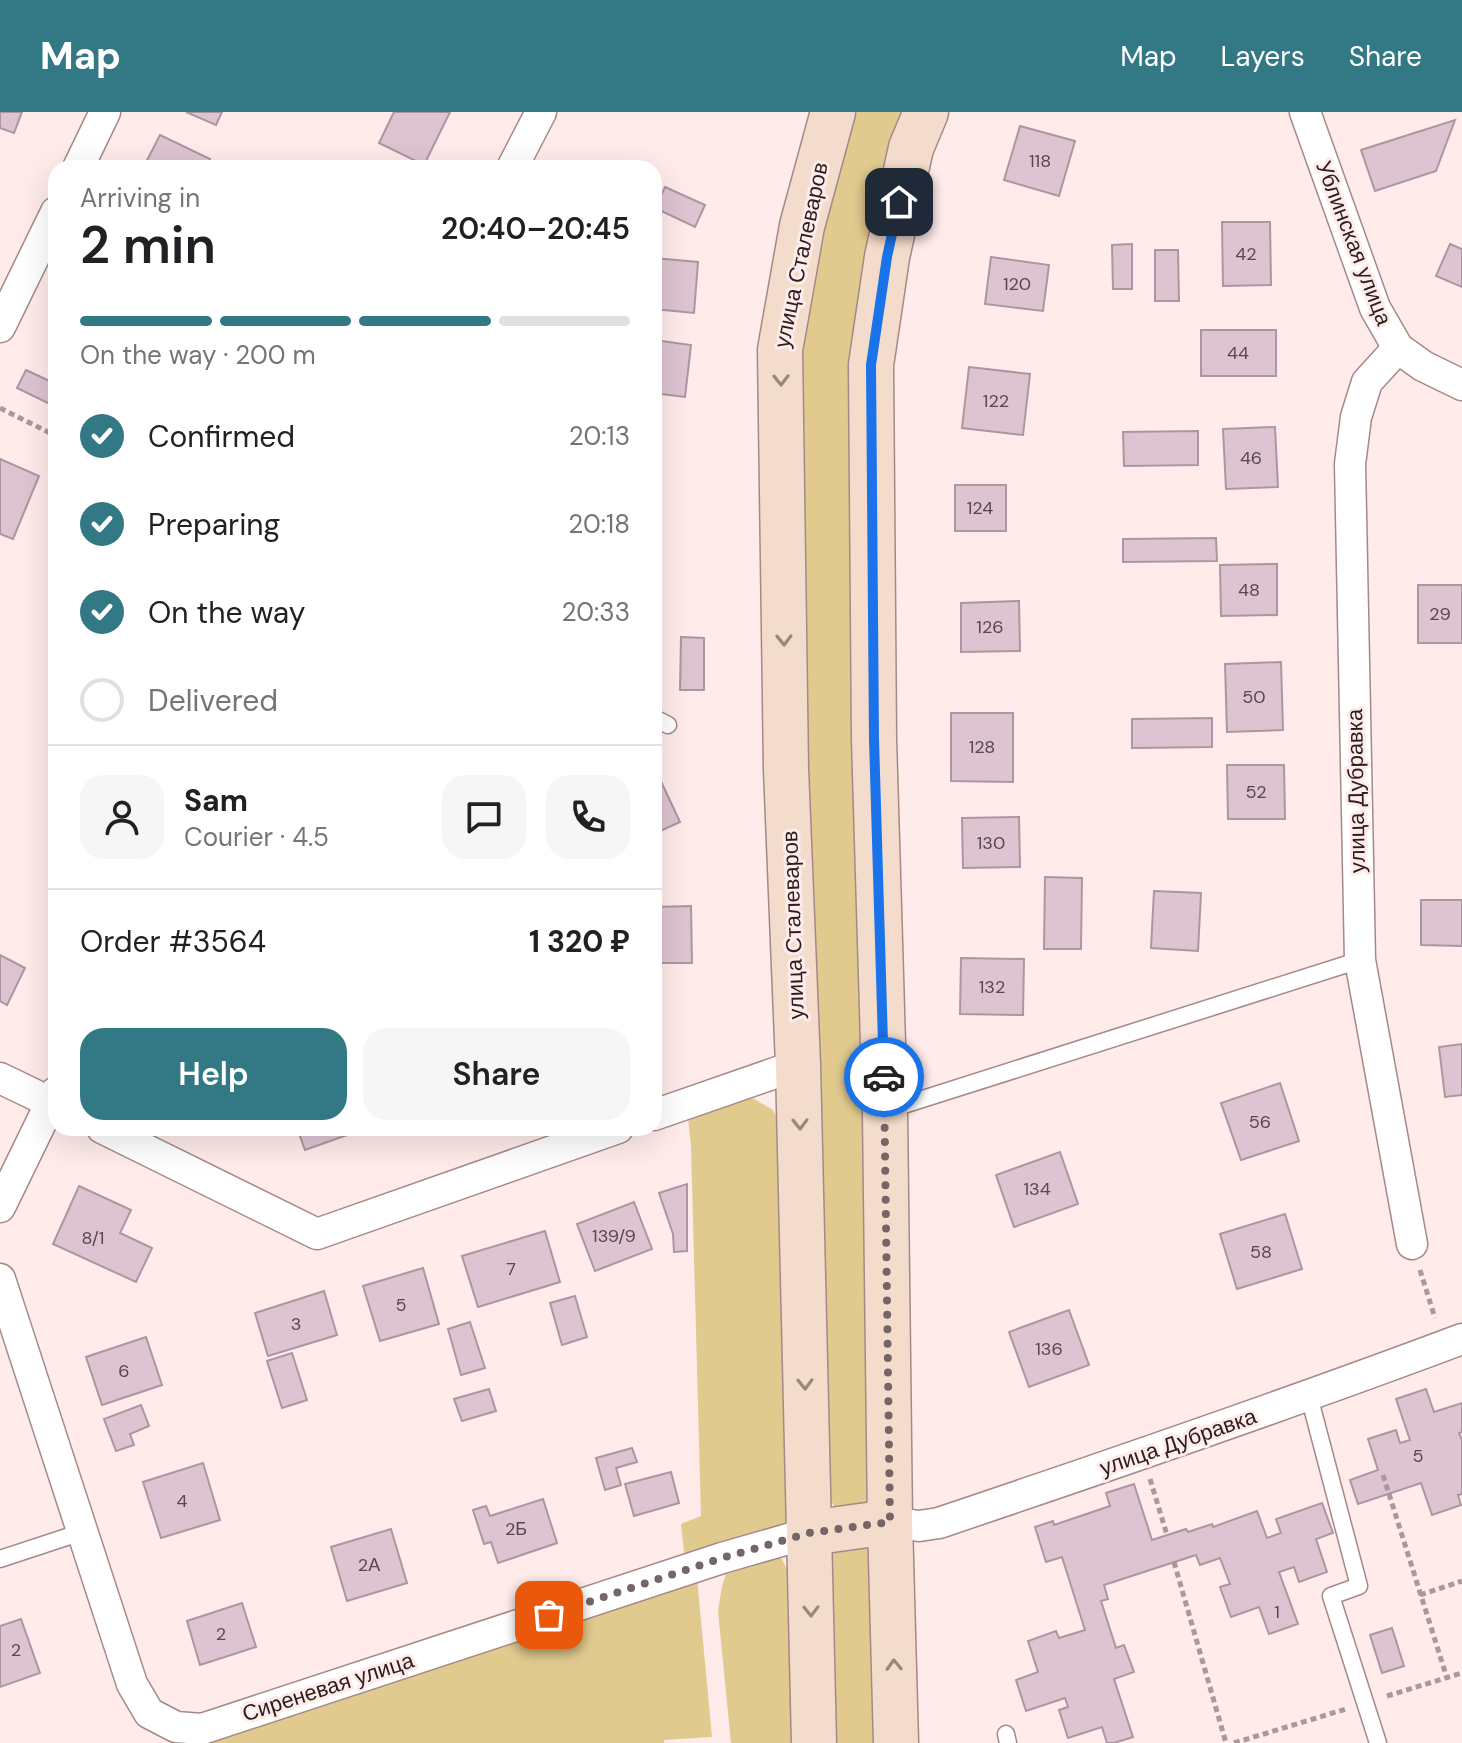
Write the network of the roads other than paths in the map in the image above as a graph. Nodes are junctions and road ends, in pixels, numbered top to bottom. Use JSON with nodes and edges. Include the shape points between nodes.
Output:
{"nodes":[{"id":1,"x":105,"y":112,"type":"edge"},
{"id":2,"x":541,"y":112,"type":"edge"},
{"id":3,"x":833,"y":112,"type":"edge"},
{"id":4,"x":926,"y":112,"type":"edge"},
{"id":5,"x":1305,"y":112,"type":"edge"},
{"id":6,"x":82,"y":160,"type":"edge"},
{"id":7,"x":516,"y":160,"type":"edge"},
{"id":8,"x":48,"y":228,"type":"edge"},
{"id":9,"x":0,"y":327,"type":"edge"},
{"id":10,"x":1398,"y":348,"type":"junction"},
{"id":11,"x":1462,"y":385,"type":"edge"},
{"id":12,"x":1360,"y":960,"type":"junction"},
{"id":13,"x":798,"y":1065,"type":"junction"},
{"id":14,"x":0,"y":1078,"type":"edge"},
{"id":15,"x":48,"y":1098,"type":"edge"},
{"id":16,"x":885,"y":1111,"type":"junction"},
{"id":17,"x":48,"y":1112,"type":"edge"},
{"id":18,"x":662,"y":1112,"type":"edge"},
{"id":19,"x":118,"y":1136,"type":"edge"},
{"id":20,"x":595,"y":1136,"type":"edge"},
{"id":21,"x":0,"y":1207,"type":"edge"},
{"id":22,"x":1412,"y":1244,"type":"road end"},
{"id":23,"x":0,"y":1279,"type":"edge"},
{"id":24,"x":1453,"y":1342,"type":"edge"},
{"id":25,"x":1309,"y":1396,"type":"junction"},
{"id":26,"x":890,"y":1522,"type":"junction"},
{"id":27,"x":82,"y":1532,"type":"junction"},
{"id":28,"x":809,"y":1533,"type":"junction"},
{"id":29,"x":0,"y":1559,"type":"edge"},
{"id":30,"x":814,"y":1743,"type":"edge"},
{"id":31,"x":896,"y":1743,"type":"edge"},
{"id":32,"x":1378,"y":1743,"type":"edge"}],
"edges":[{"from":1,"to":6,"type":"street"},
{"from":2,"to":7,"type":"street"},
{"from":3,"to":13,"type":"main road","name":"улица Сталеваров","one_way":true,"via":[[802,226],[780,350],[786,769]]},
{"from":4,"to":16,"type":"main road","via":[[911,148],[887,257],[871,365],[874,739]]},
{"from":5,"to":10,"type":"street","name":"Ублинская улица","via":[[1375,308]]},
{"from":8,"to":9,"type":"street"},
{"from":10,"to":11,"type":"street","name":"Ублинская улица"},
{"from":10,"to":12,"type":"street","name":"улица Дубравка","via":[[1367,382],[1350,464]]},
{"from":12,"to":16,"type":"lane"},
{"from":12,"to":22,"type":"street","name":"улица Дубравка"},
{"from":13,"to":18,"type":"street"},
{"from":13,"to":28,"type":"main road","name":"улица Сталеваров","one_way":true},
{"from":14,"to":15,"type":"street"},
{"from":16,"to":26,"type":"main road"},
{"from":17,"to":21,"type":"street"},
{"from":19,"to":20,"type":"street","via":[[317,1234]]},
{"from":23,"to":27,"type":"street","name":"Сиреневая улица"},
{"from":24,"to":25,"type":"street","name":"улица Дубравка"},
{"from":25,"to":26,"type":"street","name":"улица Дубравка","via":[[939,1523]]},
{"from":25,"to":32,"type":"lane","via":[[1359,1586],[1331,1596]]},
{"from":26,"to":28,"type":"main road"},
{"from":31,"to":26,"type":"main road","one_way":true},
{"from":27,"to":28,"type":"street","name":"Сиреневая улица","via":[[132,1684],[149,1713],[176,1727],[202,1729]]},
{"from":27,"to":29,"type":"lane"},
{"from":28,"to":30,"type":"main road","name":"улица Сталеваров","one_way":true}]}
